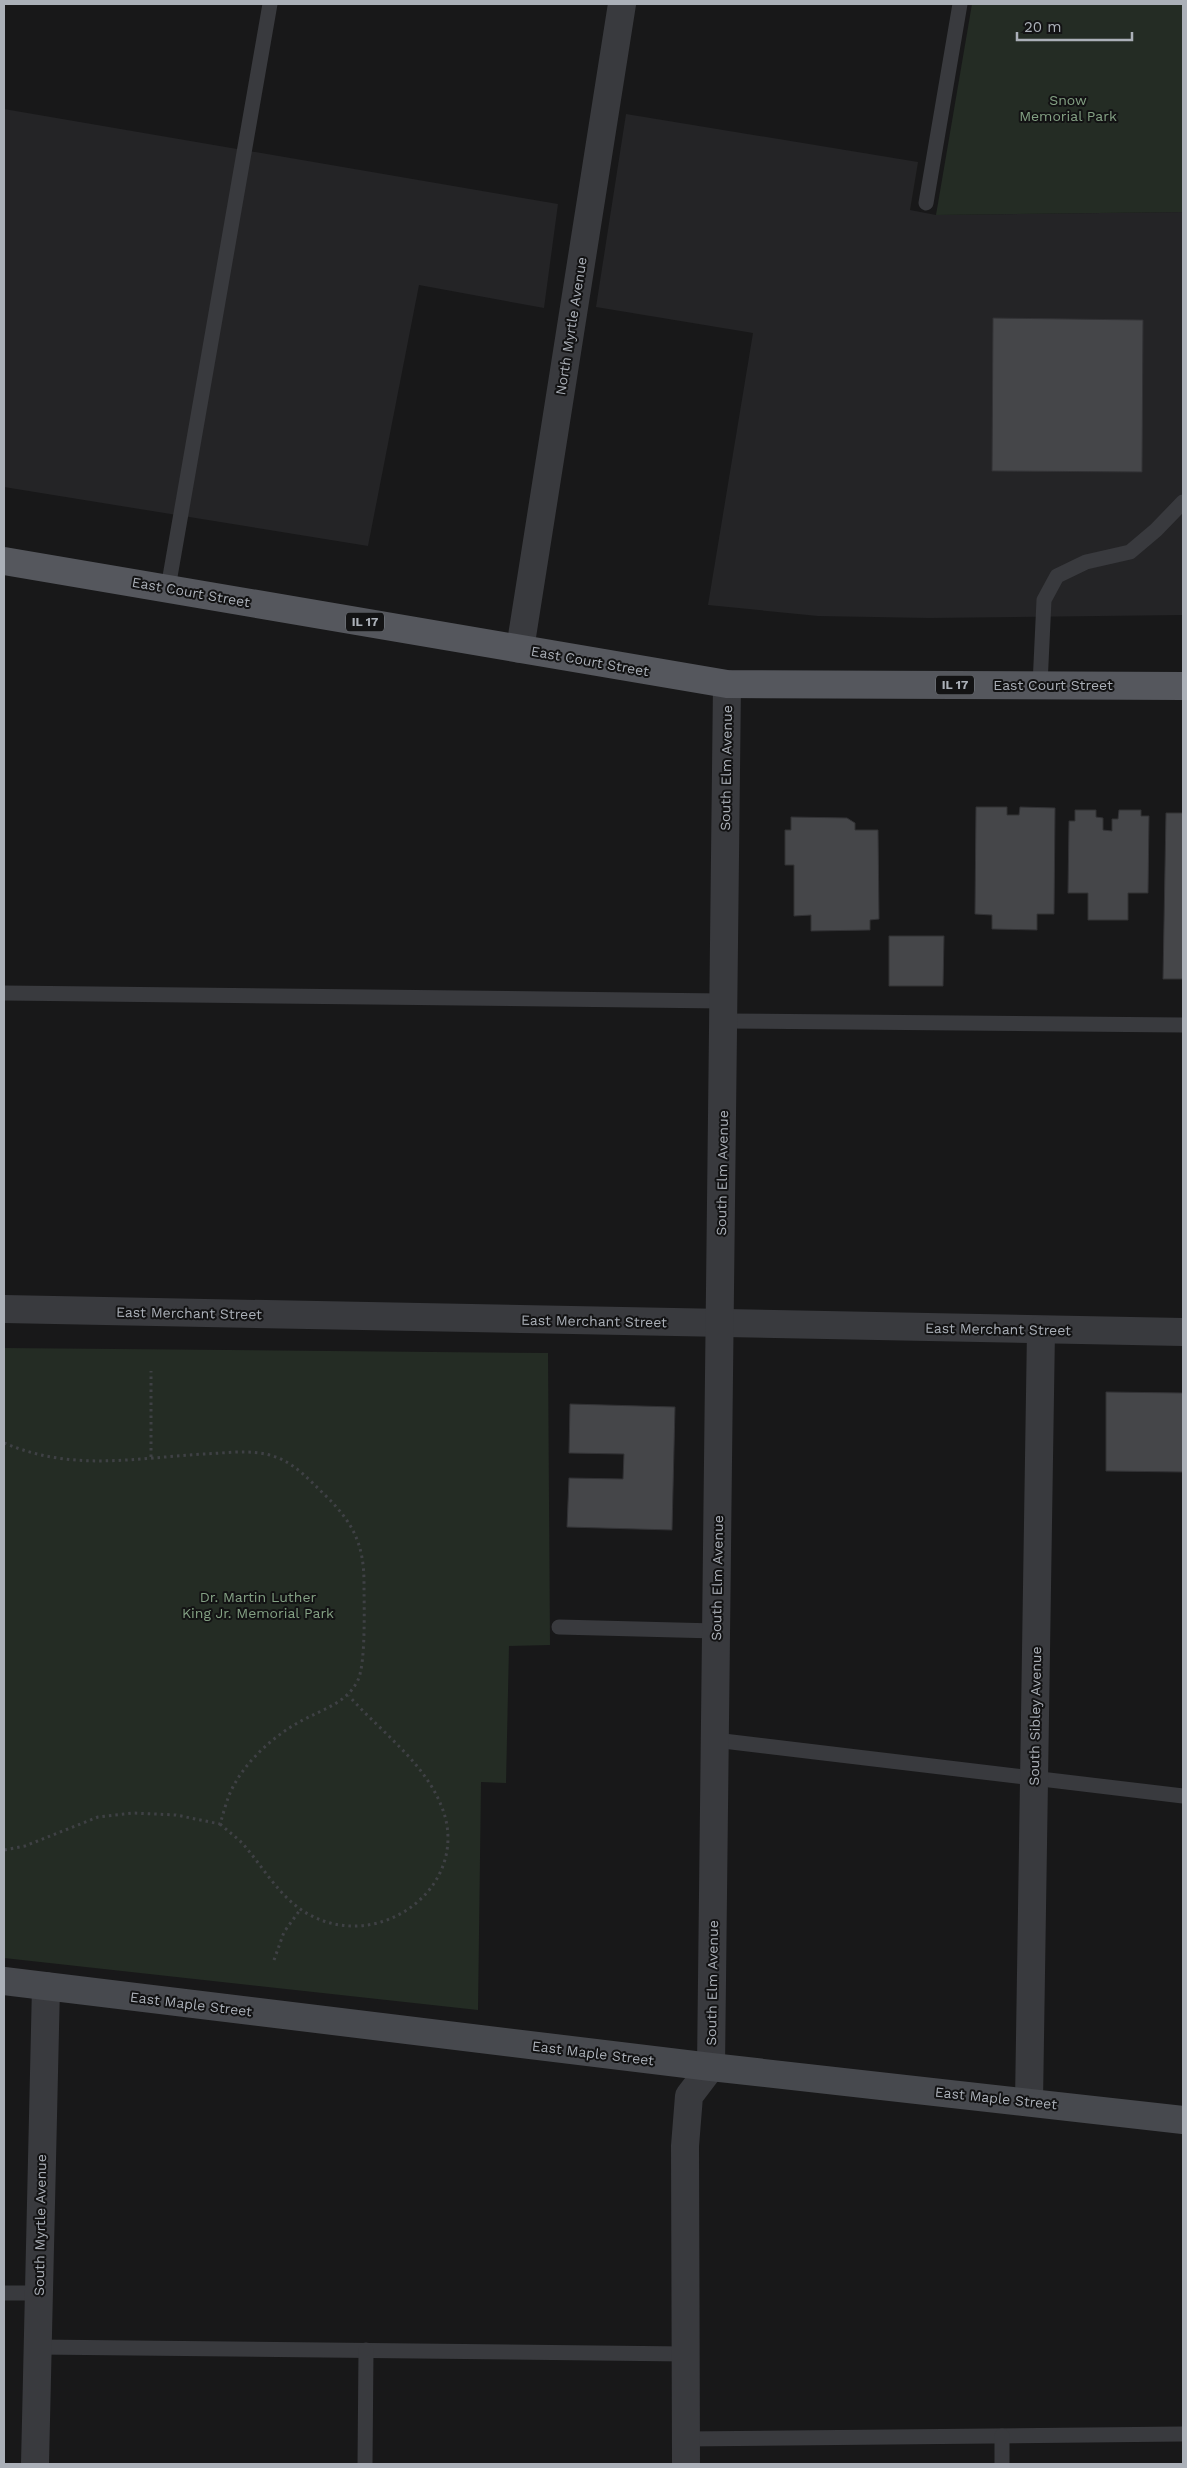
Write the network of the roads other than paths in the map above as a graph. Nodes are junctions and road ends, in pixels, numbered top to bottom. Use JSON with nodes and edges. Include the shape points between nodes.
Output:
{"nodes":[{"id":1,"x":270,"y":4,"type":"edge"},
{"id":2,"x":622,"y":4,"type":"edge"},
{"id":3,"x":960,"y":4,"type":"edge"},
{"id":4,"x":926,"y":203,"type":"dead end"},
{"id":5,"x":1183,"y":502,"type":"edge"},
{"id":6,"x":4,"y":561,"type":"edge"},
{"id":7,"x":168,"y":588,"type":"junction"},
{"id":8,"x":520,"y":649,"type":"junction"},
{"id":9,"x":727,"y":684,"type":"junction"},
{"id":10,"x":1040,"y":685,"type":"junction"},
{"id":11,"x":1183,"y":686,"type":"edge"},
{"id":12,"x":4,"y":993,"type":"edge"},
{"id":13,"x":723,"y":1011,"type":"junction"},
{"id":14,"x":1183,"y":1025,"type":"edge"},
{"id":15,"x":4,"y":1309,"type":"edge"},
{"id":16,"x":720,"y":1323,"type":"junction"},
{"id":17,"x":1041,"y":1330,"type":"junction"},
{"id":18,"x":1183,"y":1332,"type":"edge"},
{"id":19,"x":559,"y":1627,"type":"dead end"},
{"id":20,"x":716,"y":1631,"type":"junction"},
{"id":21,"x":715,"y":1740,"type":"junction"},
{"id":22,"x":1034,"y":1778,"type":"junction"},
{"id":23,"x":1183,"y":1796,"type":"edge"},
{"id":24,"x":4,"y":1980,"type":"edge"},
{"id":25,"x":46,"y":1986,"type":"junction"},
{"id":26,"x":711,"y":2067,"type":"junction"},
{"id":27,"x":1029,"y":2102,"type":"junction"},
{"id":28,"x":1183,"y":2120,"type":"edge"},
{"id":29,"x":4,"y":2293,"type":"edge"},
{"id":30,"x":39,"y":2293,"type":"junction"},
{"id":31,"x":37,"y":2347,"type":"junction"},
{"id":32,"x":366,"y":2350,"type":"junction"},
{"id":33,"x":686,"y":2354,"type":"junction"},
{"id":34,"x":1183,"y":2434,"type":"edge"},
{"id":35,"x":1002,"y":2436,"type":"junction"},
{"id":36,"x":686,"y":2451,"type":"edge"},
{"id":37,"x":35,"y":2464,"type":"edge"},
{"id":38,"x":365,"y":2464,"type":"edge"},
{"id":39,"x":1002,"y":2464,"type":"edge"}],
"edges":[{"from":1,"to":7,"type":"lane"},
{"from":2,"to":8,"type":"street","name":"North Myrtle Avenue"},
{"from":3,"to":4,"type":"lane"},
{"from":5,"to":10,"type":"lane","via":[[1130,552],[1086,562],[1057,576],[1044,600]]},
{"from":6,"to":7,"type":"main road","name":"East Court Street","number":"IL 17"},
{"from":7,"to":8,"type":"main road","name":"East Court Street","number":"IL 17"},
{"from":8,"to":9,"type":"main road","name":"East Court Street","number":"IL 17"},
{"from":9,"to":10,"type":"main road","name":"East Court Street","number":"IL 17"},
{"from":9,"to":13,"type":"street","name":"South Elm Avenue"},
{"from":10,"to":11,"type":"main road","name":"East Court Street","number":"IL 17"},
{"from":12,"to":13,"type":"lane"},
{"from":13,"to":14,"type":"lane"},
{"from":13,"to":16,"type":"street","name":"South Elm Avenue"},
{"from":15,"to":16,"type":"street","name":"East Merchant Street"},
{"from":16,"to":17,"type":"street","name":"East Merchant Street"},
{"from":16,"to":20,"type":"street","name":"South Elm Avenue"},
{"from":17,"to":18,"type":"street","name":"East Merchant Street"},
{"from":17,"to":22,"type":"street","name":"South Sibley Avenue"},
{"from":19,"to":20,"type":"lane"},
{"from":20,"to":21,"type":"street","name":"South Elm Avenue"},
{"from":21,"to":22,"type":"lane"},
{"from":21,"to":26,"type":"street","name":"South Elm Avenue"},
{"from":22,"to":23,"type":"lane"},
{"from":22,"to":27,"type":"street","name":"South Sibley Avenue"},
{"from":24,"to":25,"type":"main road","name":"East Maple Street"},
{"from":25,"to":26,"type":"main road","name":"East Maple Street"},
{"from":25,"to":30,"type":"street","name":"South Myrtle Avenue"},
{"from":26,"to":27,"type":"main road","name":"East Maple Street"},
{"from":26,"to":33,"type":"street","via":[[689,2096],[685,2146]]},
{"from":27,"to":28,"type":"main road","name":"East Maple Street"},
{"from":29,"to":30,"type":"lane"},
{"from":30,"to":31,"type":"street","name":"South Myrtle Avenue"},
{"from":31,"to":32,"type":"lane"},
{"from":31,"to":37,"type":"street","name":"South Myrtle Avenue"},
{"from":32,"to":33,"type":"lane"},
{"from":32,"to":38,"type":"lane"},
{"from":33,"to":36,"type":"street"},
{"from":34,"to":35,"type":"lane"},
{"from":35,"to":36,"type":"lane"},
{"from":35,"to":39,"type":"lane"}]}
